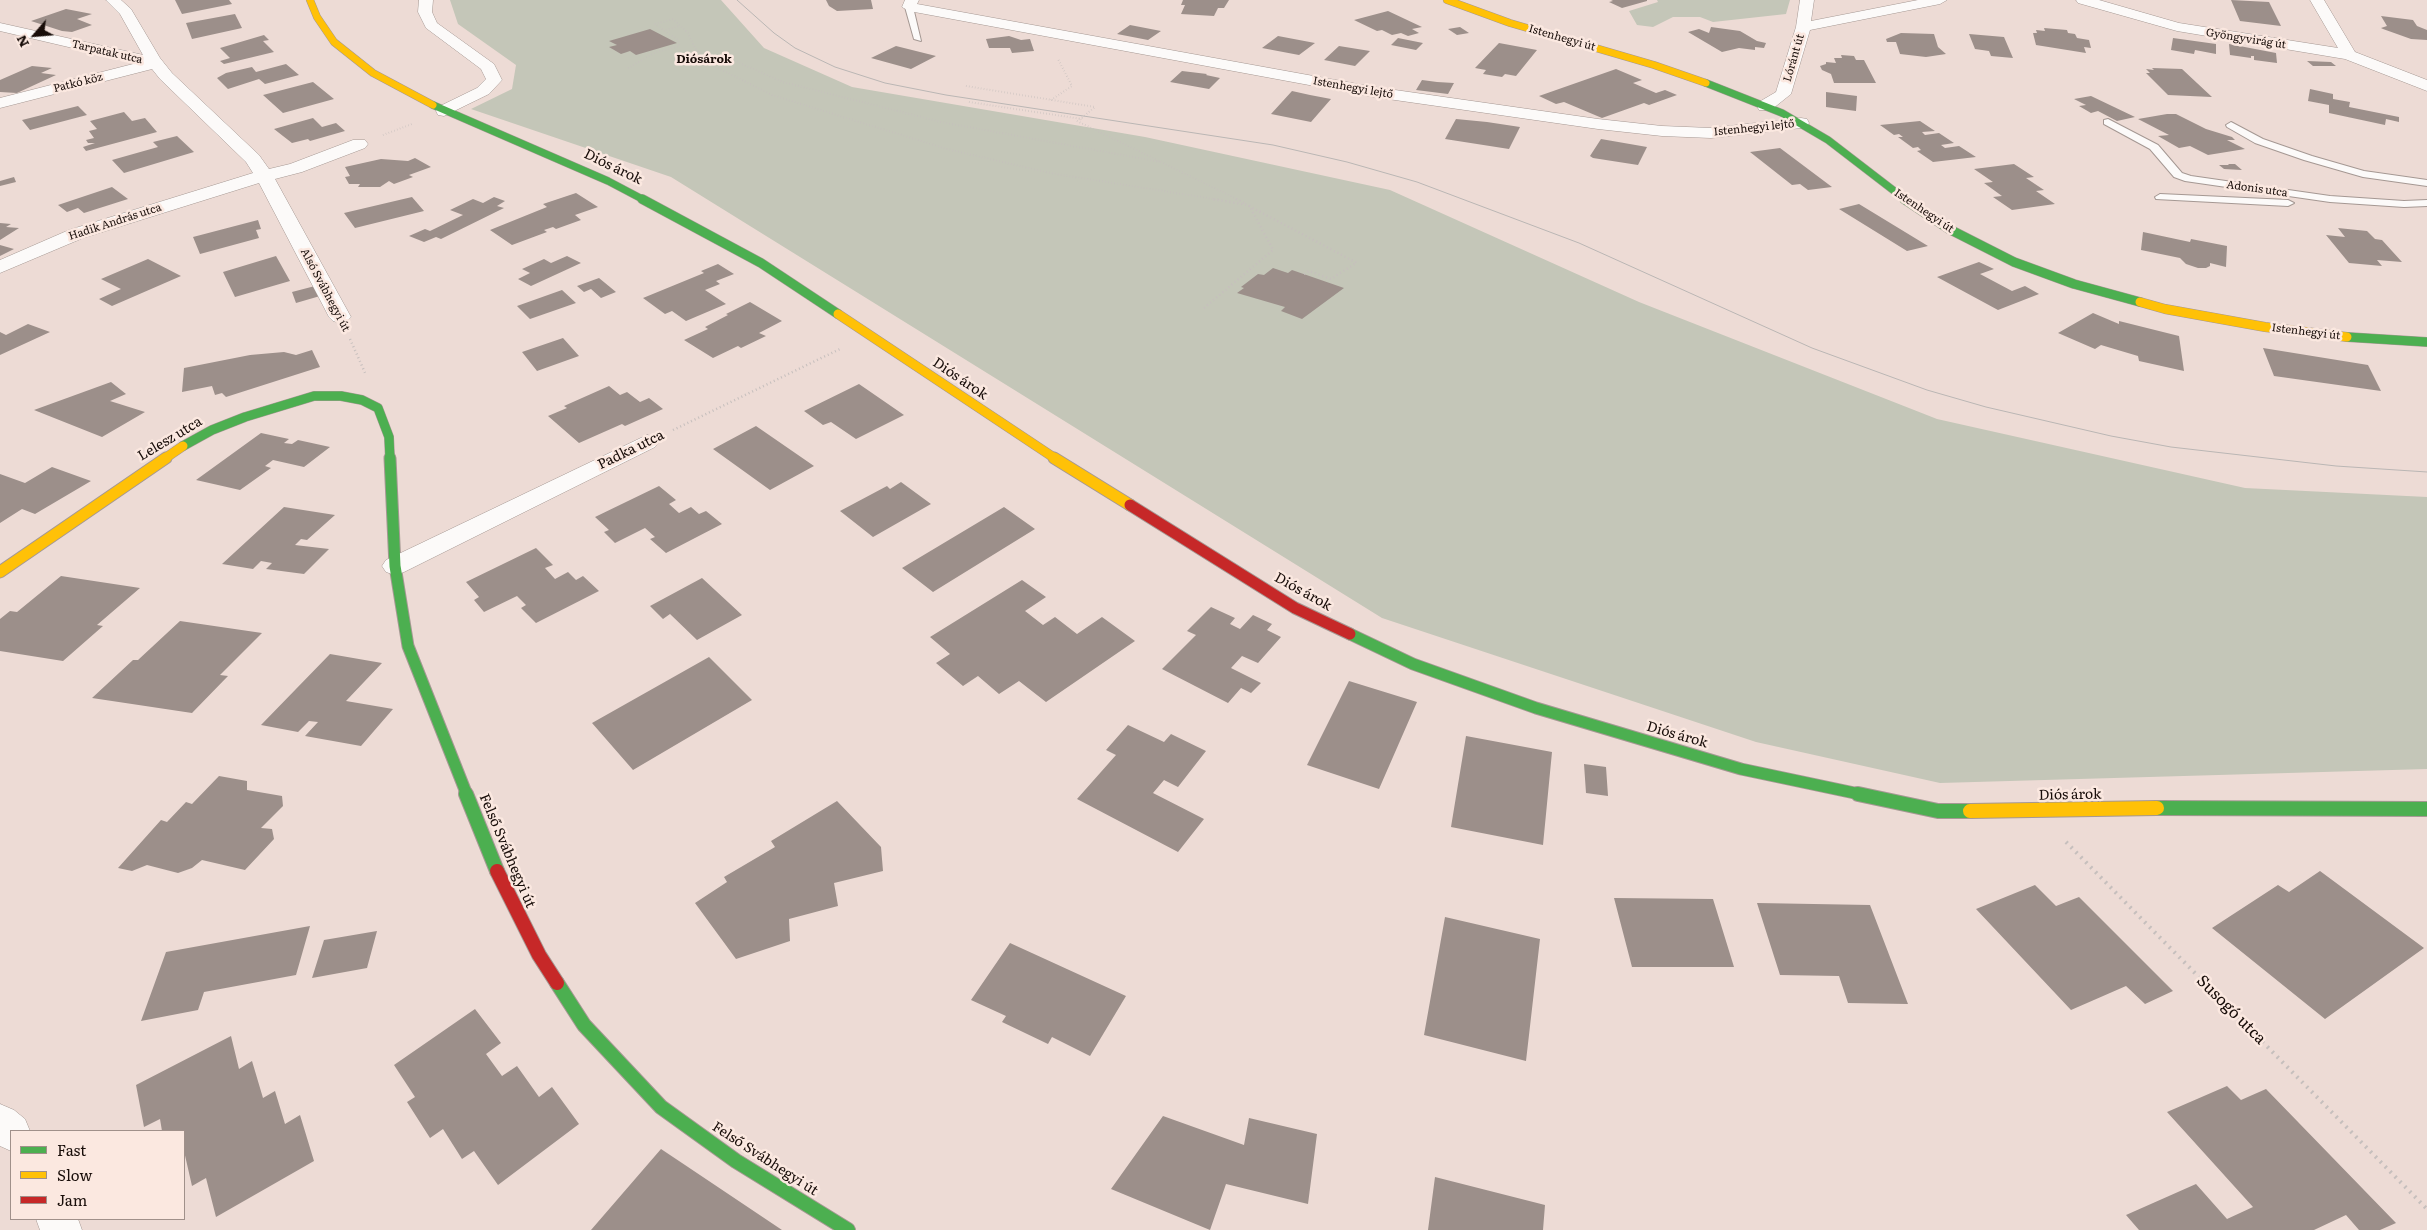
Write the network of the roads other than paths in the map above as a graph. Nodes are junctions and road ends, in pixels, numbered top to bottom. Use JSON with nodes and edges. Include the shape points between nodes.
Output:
{"nodes":[{"id":1,"x":113,"y":0,"type":"edge"},
{"id":2,"x":310,"y":0,"type":"edge"},
{"id":3,"x":426,"y":0,"type":"edge"},
{"id":4,"x":1447,"y":0,"type":"edge"},
{"id":5,"x":1808,"y":0,"type":"edge"},
{"id":6,"x":1940,"y":0,"type":"edge"},
{"id":7,"x":2083,"y":0,"type":"edge"},
{"id":8,"x":2317,"y":0,"type":"edge"},
{"id":9,"x":910,"y":4,"type":"edge"},
{"id":10,"x":0,"y":27,"type":"edge"},
{"id":11,"x":1803,"y":27,"type":"junction"},
{"id":12,"x":918,"y":39,"type":"dead end"},
{"id":13,"x":2349,"y":55,"type":"junction"},
{"id":14,"x":156,"y":63,"type":"junction"},
{"id":15,"x":2427,"y":86,"type":"edge"},
{"id":16,"x":0,"y":103,"type":"edge"},
{"id":17,"x":1765,"y":106,"type":"junction"},
{"id":18,"x":444,"y":111,"type":"junction"},
{"id":19,"x":2108,"y":122,"type":"dead end"},
{"id":20,"x":1801,"y":123,"type":"junction"},
{"id":21,"x":2231,"y":125,"type":"dead end"},
{"id":22,"x":359,"y":144,"type":"road end"},
{"id":23,"x":264,"y":176,"type":"junction"},
{"id":24,"x":2427,"y":183,"type":"edge"},
{"id":25,"x":2160,"y":197,"type":"dead end"},
{"id":26,"x":2330,"y":199,"type":"junction"},
{"id":27,"x":2427,"y":203,"type":"edge"},
{"id":28,"x":0,"y":266,"type":"edge"},
{"id":29,"x":340,"y":317,"type":"road end"},
{"id":30,"x":2427,"y":342,"type":"edge"},
{"id":31,"x":378,"y":408,"type":"joint"},
{"id":32,"x":647,"y":442,"type":"road end"},
{"id":33,"x":395,"y":566,"type":"junction"},
{"id":34,"x":0,"y":572,"type":"edge"},
{"id":35,"x":2427,"y":810,"type":"edge"},
{"id":36,"x":0,"y":1123,"type":"edge"},
{"id":37,"x":10,"y":1131,"type":"edge"},
{"id":38,"x":848,"y":1230,"type":"edge"}],
"edges":[{"from":1,"to":14,"type":"street","name":"Alsó Svábhegyi út","via":[[129,16]]},
{"from":2,"to":18,"type":"street","name":"Diós árok","via":[[334,42],[373,72]]},
{"from":3,"to":18,"type":"street","via":[[425,12],[431,25],[488,67],[494,80],[483,91]]},
{"from":4,"to":17,"type":"street","name":"Istenhegyi út","via":[[1510,23],[1654,64]]},
{"from":5,"to":11,"type":"street","name":"Lóránt út"},
{"from":6,"to":11,"type":"street"},
{"from":7,"to":13,"type":"street","name":"Gyöngyvirág út","via":[[2177,27]]},
{"from":8,"to":13,"type":"street"},
{"from":9,"to":12,"type":"lane"},
{"from":9,"to":20,"type":"street","name":"Istenhegyi lejtő","via":[[1044,32],[1374,92],[1598,124],[1712,133]]},
{"from":10,"to":14,"type":"street","name":"Tarpatak utca"},
{"from":11,"to":17,"type":"street","name":"Lóránt út","via":[[1784,94]]},
{"from":13,"to":15,"type":"street"},
{"from":14,"to":16,"type":"street","name":"Patkó köz"},
{"from":14,"to":23,"type":"street","name":"Alsó Svábhegyi út","via":[[253,159]]},
{"from":17,"to":20,"type":"street","name":"Istenhegyi út"},
{"from":18,"to":35,"type":"street","name":"Diós árok","via":[[570,163],[761,263],[1026,442],[1295,608],[1413,664],[1536,708],[1742,769],[1938,811],[2169,808]]},
{"from":19,"to":26,"type":"lane","name":"Adonis utca","via":[[2154,147],[2178,175],[2189,179]]},
{"from":20,"to":30,"type":"street","name":"Istenhegyi út","via":[[1949,229],[2014,262],[2074,284],[2165,309],[2255,326],[2334,336]]},
{"from":21,"to":24,"type":"lane","via":[[2259,141],[2318,161],[2363,174]]},
{"from":22,"to":23,"type":"street","via":[[296,168]]},
{"from":23,"to":28,"type":"street","name":"Hadik András utca","via":[[76,234]]},
{"from":23,"to":29,"type":"street","name":"Alsó Svábhegyi út"},
{"from":25,"to":26,"type":"lane","via":[[2304,204]]},
{"from":26,"to":27,"type":"lane","name":"Adonis utca"},
{"from":31,"to":33,"type":"street","name":"Felső Svábhegyi út","via":[[389,438]]},
{"from":31,"to":34,"type":"street","name":"Lelesz utca","via":[[362,400],[341,396],[314,396],[212,430],[176,450]]},
{"from":32,"to":33,"type":"street","name":"Padka utca"},
{"from":33,"to":38,"type":"street","name":"Felső Svábhegyi út","via":[[408,646],[503,887],[538,955],[584,1025],[661,1107],[736,1161]]},
{"from":36,"to":37,"type":"street"}]}
